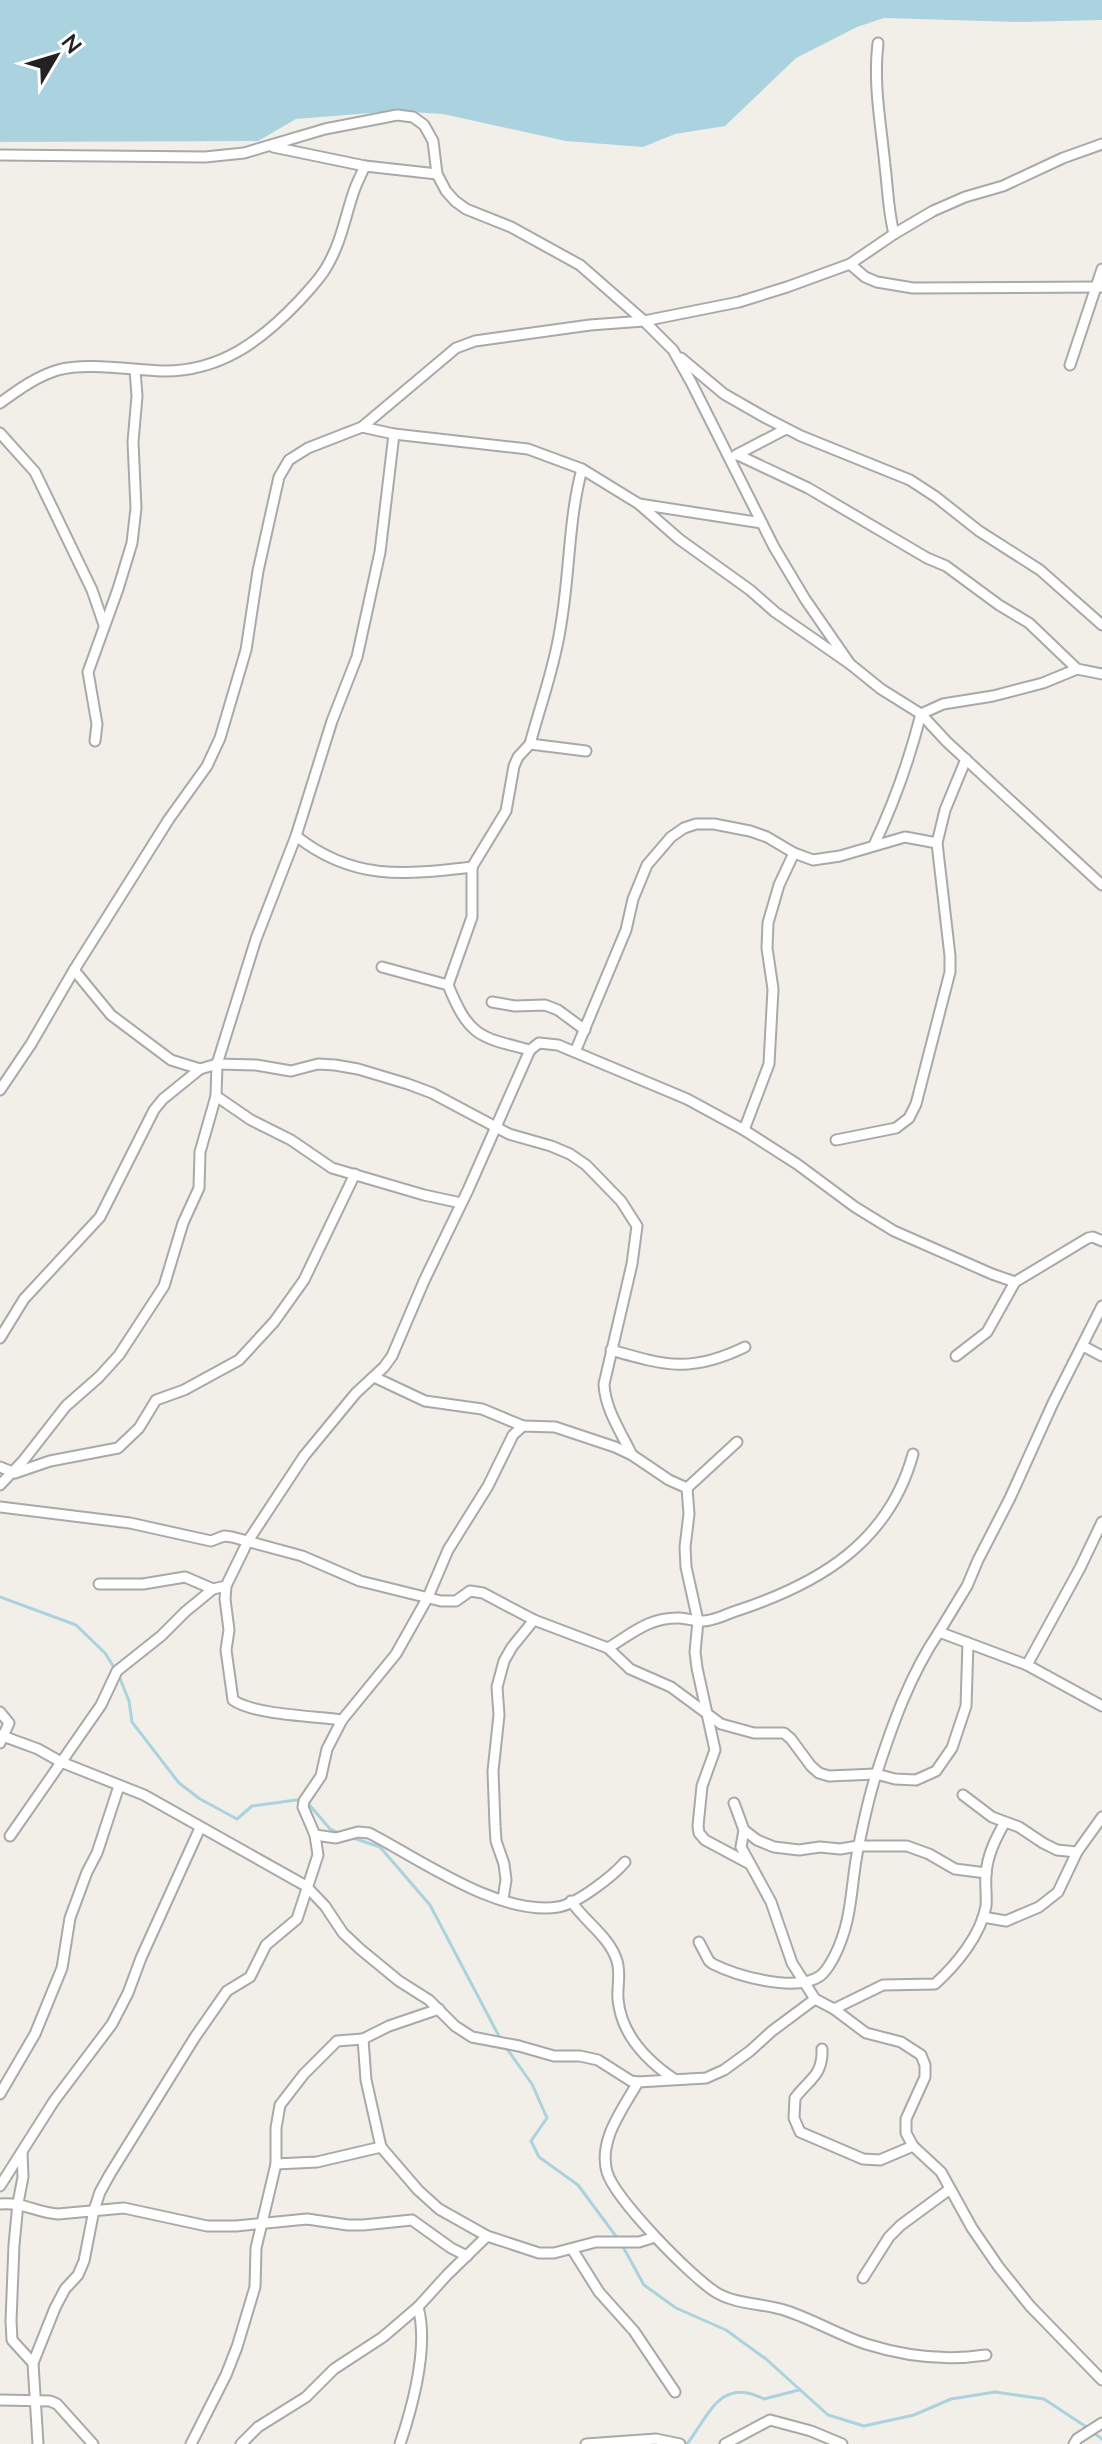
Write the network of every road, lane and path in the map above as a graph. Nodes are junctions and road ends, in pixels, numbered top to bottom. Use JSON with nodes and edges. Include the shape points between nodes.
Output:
{"nodes":[{"id":1,"x":878,"y":43,"type":"dead end"},
{"id":2,"x":1102,"y":144,"type":"edge"},
{"id":3,"x":270,"y":146,"type":"junction"},
{"id":4,"x":0,"y":155,"type":"edge"},
{"id":5,"x":365,"y":166,"type":"junction"},
{"id":6,"x":437,"y":174,"type":"junction"},
{"id":7,"x":894,"y":234,"type":"junction"},
{"id":8,"x":850,"y":264,"type":"junction"},
{"id":9,"x":1102,"y":269,"type":"edge"},
{"id":10,"x":1099,"y":288,"type":"edge"},
{"id":11,"x":644,"y":321,"type":"junction"},
{"id":12,"x":673,"y":350,"type":"junction"},
{"id":13,"x":1070,"y":365,"type":"dead end"},
{"id":14,"x":135,"y":370,"type":"junction"},
{"id":15,"x":0,"y":403,"type":"edge"},
{"id":16,"x":362,"y":427,"type":"junction"},
{"id":17,"x":786,"y":429,"type":"junction"},
{"id":18,"x":0,"y":433,"type":"edge"},
{"id":19,"x":394,"y":434,"type":"junction"},
{"id":20,"x":733,"y":457,"type":"junction"},
{"id":21,"x":582,"y":469,"type":"junction"},
{"id":22,"x":639,"y":504,"type":"junction"},
{"id":23,"x":762,"y":523,"type":"junction"},
{"id":24,"x":104,"y":625,"type":"junction"},
{"id":25,"x":1102,"y":625,"type":"edge"},
{"id":26,"x":850,"y":664,"type":"junction"},
{"id":27,"x":1077,"y":669,"type":"junction"},
{"id":28,"x":1102,"y":674,"type":"edge"},
{"id":29,"x":921,"y":714,"type":"junction"},
{"id":30,"x":95,"y":741,"type":"dead end"},
{"id":31,"x":530,"y":744,"type":"junction"},
{"id":32,"x":586,"y":751,"type":"dead end"},
{"id":33,"x":966,"y":759,"type":"junction"},
{"id":34,"x":296,"y":836,"type":"junction"},
{"id":35,"x":937,"y":843,"type":"junction"},
{"id":36,"x":874,"y":845,"type":"junction"},
{"id":37,"x":794,"y":853,"type":"junction"},
{"id":38,"x":472,"y":867,"type":"junction"},
{"id":39,"x":1102,"y":885,"type":"edge"},
{"id":40,"x":382,"y":967,"type":"dead end"},
{"id":41,"x":74,"y":970,"type":"junction"},
{"id":42,"x":448,"y":985,"type":"junction"},
{"id":43,"x":492,"y":1002,"type":"dead end"},
{"id":44,"x":585,"y":1030,"type":"junction"},
{"id":45,"x":530,"y":1050,"type":"junction"},
{"id":46,"x":575,"y":1052,"type":"junction"},
{"id":47,"x":217,"y":1064,"type":"junction"},
{"id":48,"x":200,"y":1069,"type":"junction"},
{"id":49,"x":0,"y":1090,"type":"edge"},
{"id":50,"x":216,"y":1096,"type":"junction"},
{"id":51,"x":494,"y":1127,"type":"junction"},
{"id":52,"x":744,"y":1130,"type":"junction"},
{"id":53,"x":836,"y":1140,"type":"dead end"},
{"id":54,"x":355,"y":1174,"type":"junction"},
{"id":55,"x":461,"y":1203,"type":"junction"},
{"id":56,"x":1102,"y":1241,"type":"edge"},
{"id":57,"x":1015,"y":1282,"type":"junction"},
{"id":58,"x":1102,"y":1306,"type":"edge"},
{"id":59,"x":0,"y":1338,"type":"edge"},
{"id":60,"x":1083,"y":1346,"type":"junction"},
{"id":61,"x":745,"y":1347,"type":"dead end"},
{"id":62,"x":611,"y":1350,"type":"junction"},
{"id":63,"x":956,"y":1356,"type":"dead end"},
{"id":64,"x":1102,"y":1356,"type":"edge"},
{"id":65,"x":374,"y":1377,"type":"junction"},
{"id":66,"x":523,"y":1426,"type":"junction"},
{"id":67,"x":737,"y":1442,"type":"dead end"},
{"id":68,"x":913,"y":1454,"type":"dead end"},
{"id":69,"x":632,"y":1455,"type":"junction"},
{"id":70,"x":0,"y":1467,"type":"edge"},
{"id":71,"x":10,"y":1473,"type":"junction"},
{"id":72,"x":0,"y":1485,"type":"edge"},
{"id":73,"x":687,"y":1488,"type":"junction"},
{"id":74,"x":0,"y":1507,"type":"edge"},
{"id":75,"x":1101,"y":1528,"type":"edge"},
{"id":76,"x":248,"y":1541,"type":"junction"},
{"id":77,"x":99,"y":1584,"type":"dead end"},
{"id":78,"x":226,"y":1586,"type":"junction"},
{"id":79,"x":213,"y":1589,"type":"junction"},
{"id":80,"x":428,"y":1597,"type":"junction"},
{"id":81,"x":534,"y":1620,"type":"junction"},
{"id":82,"x":698,"y":1621,"type":"junction"},
{"id":83,"x":939,"y":1632,"type":"junction"},
{"id":84,"x":968,"y":1643,"type":"junction"},
{"id":85,"x":608,"y":1648,"type":"junction"},
{"id":86,"x":1027,"y":1665,"type":"junction"},
{"id":87,"x":1102,"y":1706,"type":"edge"},
{"id":88,"x":0,"y":1712,"type":"edge"},
{"id":89,"x":709,"y":1714,"type":"junction"},
{"id":90,"x":342,"y":1720,"type":"junction"},
{"id":91,"x":2,"y":1738,"type":"edge"},
{"id":92,"x":61,"y":1762,"type":"junction"},
{"id":93,"x":876,"y":1774,"type":"junction"},
{"id":94,"x":119,"y":1786,"type":"junction"},
{"id":95,"x":963,"y":1795,"type":"dead end"},
{"id":96,"x":734,"y":1803,"type":"dead end"},
{"id":97,"x":1102,"y":1817,"type":"edge"},
{"id":98,"x":1005,"y":1822,"type":"junction"},
{"id":99,"x":200,"y":1828,"type":"junction"},
{"id":100,"x":744,"y":1830,"type":"junction"},
{"id":101,"x":315,"y":1835,"type":"junction"},
{"id":102,"x":10,"y":1836,"type":"dead end"},
{"id":103,"x":858,"y":1846,"type":"junction"},
{"id":104,"x":1077,"y":1852,"type":"junction"},
{"id":105,"x":625,"y":1862,"type":"dead end"},
{"id":106,"x":748,"y":1863,"type":"junction"},
{"id":107,"x":986,"y":1873,"type":"junction"},
{"id":108,"x":306,"y":1886,"type":"junction"},
{"id":109,"x":503,"y":1899,"type":"junction"},
{"id":110,"x":571,"y":1901,"type":"junction"},
{"id":111,"x":983,"y":1917,"type":"junction"},
{"id":112,"x":699,"y":1942,"type":"dead end"},
{"id":113,"x":803,"y":1983,"type":"junction"},
{"id":114,"x":815,"y":1999,"type":"junction"},
{"id":115,"x":439,"y":2009,"type":"junction"},
{"id":116,"x":834,"y":2009,"type":"junction"},
{"id":117,"x":363,"y":2039,"type":"junction"},
{"id":118,"x":822,"y":2049,"type":"dead end"},
{"id":119,"x":674,"y":2079,"type":"junction"},
{"id":120,"x":638,"y":2082,"type":"junction"},
{"id":121,"x":0,"y":2094,"type":"edge"},
{"id":122,"x":913,"y":2146,"type":"junction"},
{"id":123,"x":381,"y":2147,"type":"junction"},
{"id":124,"x":22,"y":2153,"type":"junction"},
{"id":125,"x":276,"y":2164,"type":"junction"},
{"id":126,"x":0,"y":2186,"type":"edge"},
{"id":127,"x":950,"y":2189,"type":"junction"},
{"id":128,"x":18,"y":2203,"type":"junction"},
{"id":129,"x":0,"y":2204,"type":"edge"},
{"id":130,"x":94,"y":2210,"type":"junction"},
{"id":131,"x":261,"y":2222,"type":"junction"},
{"id":132,"x":487,"y":2236,"type":"junction"},
{"id":133,"x":655,"y":2237,"type":"junction"},
{"id":134,"x":572,"y":2249,"type":"junction"},
{"id":135,"x":467,"y":2256,"type":"junction"},
{"id":136,"x":863,"y":2278,"type":"dead end"},
{"id":137,"x":418,"y":2307,"type":"junction"},
{"id":138,"x":986,"y":2355,"type":"dead end"},
{"id":139,"x":33,"y":2363,"type":"junction"},
{"id":140,"x":1102,"y":2380,"type":"edge"},
{"id":141,"x":675,"y":2392,"type":"dead end"},
{"id":142,"x":0,"y":2400,"type":"edge"},
{"id":143,"x":35,"y":2400,"type":"junction"},
{"id":144,"x":1102,"y":2423,"type":"edge"},
{"id":145,"x":38,"y":2444,"type":"edge"},
{"id":146,"x":93,"y":2444,"type":"edge"},
{"id":147,"x":191,"y":2444,"type":"edge"},
{"id":148,"x":241,"y":2444,"type":"edge"},
{"id":149,"x":400,"y":2444,"type":"edge"},
{"id":150,"x":586,"y":2444,"type":"edge"},
{"id":151,"x":680,"y":2444,"type":"edge"},
{"id":152,"x":725,"y":2444,"type":"edge"},
{"id":153,"x":842,"y":2444,"type":"edge"},
{"id":154,"x":1074,"y":2444,"type":"edge"}],
"edges":[{"from":1,"to":7,"type":"street","via":[[875,87]]},
{"from":2,"to":7,"type":"street","via":[[965,197]]},
{"from":3,"to":4,"type":"street","via":[[205,157]]},
{"from":3,"to":5,"type":"street"},
{"from":3,"to":6,"type":"street","via":[[325,129],[397,115],[413,117],[433,141]]},
{"from":5,"to":6,"type":"street"},
{"from":5,"to":14,"type":"street","via":[[324,273],[269,331],[209,365]]},
{"from":6,"to":11,"type":"street","via":[[466,209],[580,265]]},
{"from":7,"to":8,"type":"street"},
{"from":8,"to":10,"type":"street","via":[[877,282],[913,288]]},
{"from":8,"to":11,"type":"street","via":[[739,302]]},
{"from":9,"to":10,"type":"street"},
{"from":10,"to":13,"type":"street"},
{"from":11,"to":12,"type":"street"},
{"from":11,"to":16,"type":"street","via":[[475,341],[456,348]]},
{"from":12,"to":17,"type":"street","via":[[724,394]]},
{"from":12,"to":20,"type":"street"},
{"from":14,"to":15,"type":"street","via":[[59,370]]},
{"from":14,"to":24,"type":"street","via":[[132,543]]},
{"from":16,"to":19,"type":"street"},
{"from":16,"to":41,"type":"street","via":[[308,448],[289,460],[279,477],[246,650],[220,738]]},
{"from":17,"to":20,"type":"street"},
{"from":17,"to":25,"type":"street","via":[[910,480],[1040,570]]},
{"from":18,"to":24,"type":"street","via":[[35,472]]},
{"from":19,"to":21,"type":"street","via":[[528,449]]},
{"from":19,"to":34,"type":"street","via":[[382,537],[360,644]]},
{"from":20,"to":23,"type":"street"},
{"from":20,"to":27,"type":"street","via":[[808,488],[946,566],[1029,623]]},
{"from":21,"to":22,"type":"street"},
{"from":21,"to":31,"type":"street","via":[[554,663]]},
{"from":22,"to":23,"type":"street"},
{"from":22,"to":26,"type":"street"},
{"from":23,"to":26,"type":"street"},
{"from":24,"to":30,"type":"street","via":[[88,672]]},
{"from":26,"to":29,"type":"street"},
{"from":27,"to":28,"type":"street"},
{"from":27,"to":29,"type":"street","via":[[1043,683],[943,704]]},
{"from":29,"to":33,"type":"street"},
{"from":29,"to":36,"type":"street","via":[[895,803]]},
{"from":31,"to":32,"type":"street"},
{"from":31,"to":38,"type":"street","via":[[514,766],[506,811]]},
{"from":33,"to":35,"type":"street"},
{"from":33,"to":39,"type":"street"},
{"from":34,"to":38,"type":"street","via":[[330,858],[366,871]]},
{"from":34,"to":47,"type":"street","via":[[256,939]]},
{"from":35,"to":36,"type":"street","via":[[905,837]]},
{"from":35,"to":53,"type":"street","via":[[950,972],[916,1104],[896,1128]]},
{"from":36,"to":37,"type":"street","via":[[825,859]]},
{"from":37,"to":44,"type":"street","via":[[767,837],[714,824],[696,824],[671,837],[647,865]]},
{"from":37,"to":52,"type":"street","via":[[768,923],[773,989],[769,1064]]},
{"from":38,"to":42,"type":"street","via":[[472,917]]},
{"from":40,"to":42,"type":"street"},
{"from":41,"to":48,"type":"street","via":[[111,1015],[171,1060]]},
{"from":41,"to":49,"type":"street"},
{"from":42,"to":45,"type":"street","via":[[459,1013],[478,1033]]},
{"from":43,"to":44,"type":"street","via":[[545,1005]]},
{"from":44,"to":46,"type":"street"},
{"from":45,"to":46,"type":"street","via":[[546,1043]]},
{"from":45,"to":51,"type":"street"},
{"from":46,"to":52,"type":"street","via":[[687,1099]]},
{"from":47,"to":48,"type":"street"},
{"from":47,"to":50,"type":"street"},
{"from":47,"to":51,"type":"street","via":[[291,1071],[318,1064],[358,1069],[432,1093]]},
{"from":48,"to":59,"type":"street","via":[[154,1110],[100,1217],[24,1299]]},
{"from":50,"to":54,"type":"street","via":[[332,1168]]},
{"from":50,"to":71,"type":"street","via":[[200,1152],[199,1188],[164,1286],[119,1355],[66,1406]]},
{"from":51,"to":55,"type":"street"},
{"from":51,"to":62,"type":"street","via":[[570,1154],[636,1221],[632,1264]]},
{"from":52,"to":57,"type":"street","via":[[894,1231]]},
{"from":54,"to":55,"type":"street"},
{"from":54,"to":71,"type":"street","via":[[304,1280],[239,1360],[156,1400],[139,1428],[118,1448]]},
{"from":55,"to":65,"type":"street","via":[[392,1356]]},
{"from":56,"to":57,"type":"street","via":[[1088,1238]]},
{"from":57,"to":63,"type":"street","via":[[987,1332]]},
{"from":58,"to":60,"type":"street"},
{"from":60,"to":64,"type":"street"},
{"from":60,"to":83,"type":"street","via":[[967,1586]]},
{"from":61,"to":62,"type":"street","via":[[690,1366]]},
{"from":62,"to":69,"type":"street","via":[[605,1393]]},
{"from":65,"to":66,"type":"street","via":[[425,1401],[482,1409]]},
{"from":65,"to":76,"type":"street","via":[[304,1456]]},
{"from":66,"to":69,"type":"street","via":[[555,1427]]},
{"from":66,"to":80,"type":"street","via":[[448,1550]]},
{"from":67,"to":73,"type":"street"},
{"from":68,"to":82,"type":"street","via":[[880,1524],[860,1545],[805,1584],[757,1605]]},
{"from":69,"to":73,"type":"street"},
{"from":70,"to":71,"type":"street"},
{"from":71,"to":72,"type":"street"},
{"from":73,"to":82,"type":"street","via":[[686,1567]]},
{"from":74,"to":76,"type":"street","via":[[130,1523],[211,1541],[224,1536]]},
{"from":75,"to":86,"type":"street"},
{"from":76,"to":78,"type":"street"},
{"from":76,"to":80,"type":"street","via":[[302,1556],[360,1581]]},
{"from":77,"to":79,"type":"street","via":[[185,1577]]},
{"from":78,"to":79,"type":"street"},
{"from":78,"to":90,"type":"street","via":[[233,1700],[269,1711]]},
{"from":79,"to":92,"type":"street","via":[[117,1671],[101,1705]]},
{"from":80,"to":81,"type":"street","via":[[451,1602],[470,1591],[483,1593]]},
{"from":80,"to":90,"type":"street","via":[[391,1661]]},
{"from":81,"to":85,"type":"street"},
{"from":81,"to":109,"type":"street","via":[[504,1661],[497,1687],[493,1771],[495,1833],[506,1880]]},
{"from":82,"to":85,"type":"street","via":[[650,1622]]},
{"from":82,"to":89,"type":"street","via":[[695,1652]]},
{"from":83,"to":84,"type":"street"},
{"from":83,"to":93,"type":"street","via":[[909,1684]]},
{"from":84,"to":86,"type":"street"},
{"from":84,"to":93,"type":"street","via":[[966,1706],[944,1761],[916,1780]]},
{"from":85,"to":89,"type":"street","via":[[630,1669],[671,1687]]},
{"from":86,"to":87,"type":"street"},
{"from":88,"to":91,"type":"street","via":[[9,1723]]},
{"from":89,"to":93,"type":"street","via":[[732,1728],[784,1733],[819,1773]]},
{"from":89,"to":106,"type":"street","via":[[715,1750],[702,1786],[699,1833]]},
{"from":90,"to":101,"type":"street","via":[[317,1785],[304,1801]]},
{"from":91,"to":92,"type":"street"},
{"from":92,"to":94,"type":"street"},
{"from":92,"to":102,"type":"street"},
{"from":93,"to":103,"type":"street"},
{"from":94,"to":99,"type":"street"},
{"from":94,"to":121,"type":"street","via":[[70,1918],[62,1968],[35,2034]]},
{"from":95,"to":98,"type":"street"},
{"from":96,"to":100,"type":"street"},
{"from":97,"to":104,"type":"street"},
{"from":98,"to":104,"type":"street","via":[[1057,1850]]},
{"from":98,"to":107,"type":"street"},
{"from":99,"to":108,"type":"street"},
{"from":99,"to":124,"type":"street","via":[[112,2024]]},
{"from":100,"to":103,"type":"street","via":[[785,1849]]},
{"from":100,"to":106,"type":"street","via":[[740,1840]]},
{"from":101,"to":108,"type":"street","via":[[318,1855]]},
{"from":101,"to":109,"type":"street","via":[[369,1833],[439,1874]]},
{"from":103,"to":107,"type":"street","via":[[907,1846],[955,1869]]},
{"from":103,"to":113,"type":"street","via":[[841,1944],[822,1975]]},
{"from":104,"to":111,"type":"street","via":[[1051,1899],[1006,1921]]},
{"from":105,"to":110,"type":"street"},
{"from":106,"to":113,"type":"street","via":[[771,1902]]},
{"from":107,"to":111,"type":"street"},
{"from":108,"to":115,"type":"street","via":[[360,1949]]},
{"from":108,"to":130,"type":"street","via":[[297,1919],[266,1945],[253,1973],[227,1991],[110,2174]]},
{"from":109,"to":110,"type":"street","via":[[559,1907]]},
{"from":110,"to":119,"type":"street","via":[[617,1961],[621,2019],[632,2041]]},
{"from":111,"to":116,"type":"street","via":[[935,1984],[883,1985]]},
{"from":112,"to":113,"type":"street","via":[[709,1961],[719,1967],[768,1982]]},
{"from":113,"to":114,"type":"street"},
{"from":114,"to":116,"type":"street"},
{"from":114,"to":119,"type":"street","via":[[724,2070],[706,2078]]},
{"from":115,"to":117,"type":"street"},
{"from":115,"to":120,"type":"street","via":[[472,2037],[598,2060]]},
{"from":116,"to":122,"type":"street","via":[[866,2033],[901,2042],[921,2055],[925,2077],[905,2127]]},
{"from":117,"to":123,"type":"street"},
{"from":117,"to":125,"type":"street","via":[[337,2041],[280,2105]]},
{"from":118,"to":122,"type":"street","via":[[821,2068],[795,2098],[800,2132],[863,2159],[880,2160]]},
{"from":119,"to":120,"type":"street"},
{"from":120,"to":133,"type":"street","via":[[609,2133],[607,2172]]},
{"from":122,"to":127,"type":"street","via":[[941,2172]]},
{"from":123,"to":125,"type":"street","via":[[317,2162]]},
{"from":123,"to":132,"type":"street","via":[[439,2209]]},
{"from":124,"to":126,"type":"street"},
{"from":124,"to":128,"type":"street"},
{"from":125,"to":131,"type":"street"},
{"from":127,"to":136,"type":"street","via":[[889,2237]]},
{"from":127,"to":140,"type":"street","via":[[1017,2291]]},
{"from":128,"to":129,"type":"street"},
{"from":128,"to":130,"type":"street","via":[[48,2213]]},
{"from":128,"to":139,"type":"street","via":[[12,2340]]},
{"from":130,"to":131,"type":"street","via":[[140,2210],[207,2226]]},
{"from":130,"to":139,"type":"street","via":[[84,2261],[55,2308]]},
{"from":131,"to":135,"type":"street","via":[[307,2219],[363,2225],[412,2220]]},
{"from":131,"to":147,"type":"street","via":[[255,2287],[237,2347]]},
{"from":132,"to":134,"type":"street","via":[[539,2253]]},
{"from":132,"to":135,"type":"street"},
{"from":133,"to":134,"type":"street"},
{"from":133,"to":138,"type":"street","via":[[696,2277],[730,2299],[788,2311],[882,2348],[938,2357]]},
{"from":134,"to":141,"type":"street"},
{"from":135,"to":137,"type":"street"},
{"from":137,"to":148,"type":"street"},
{"from":137,"to":149,"type":"street","via":[[418,2371]]},
{"from":139,"to":143,"type":"street"},
{"from":142,"to":143,"type":"street"},
{"from":143,"to":145,"type":"street"},
{"from":143,"to":146,"type":"street","via":[[57,2404]]},
{"from":144,"to":154,"type":"street"},
{"from":150,"to":151,"type":"street","via":[[656,2439]]},
{"from":152,"to":153,"type":"street","via":[[770,2420]]}]}
